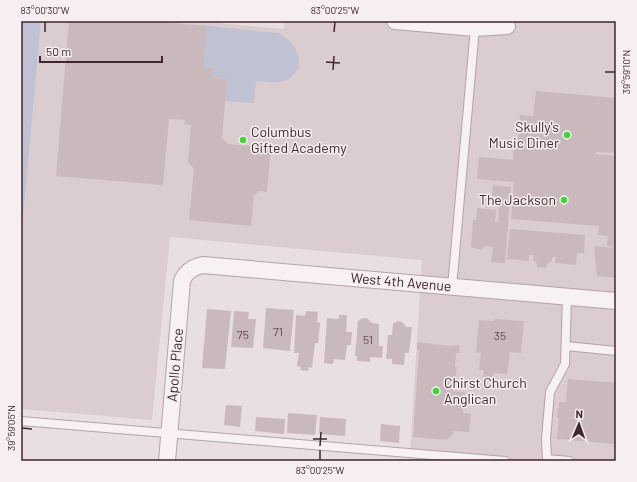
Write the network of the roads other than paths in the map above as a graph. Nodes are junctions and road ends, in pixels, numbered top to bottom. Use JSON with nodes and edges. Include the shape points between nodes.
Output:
{"nodes":[{"id":1,"x":395,"y":21,"type":"edge"},
{"id":2,"x":510,"y":25,"type":"dead end"},
{"id":3,"x":475,"y":28,"type":"junction"},
{"id":4,"x":188,"y":271,"type":"joint"},
{"id":5,"x":452,"y":287,"type":"junction"},
{"id":6,"x":567,"y":297,"type":"junction"},
{"id":7,"x":616,"y":301,"type":"edge"},
{"id":8,"x":566,"y":346,"type":"junction"},
{"id":9,"x":616,"y":351,"type":"edge"},
{"id":10,"x":21,"y":421,"type":"edge"},
{"id":11,"x":170,"y":433,"type":"junction"},
{"id":12,"x":167,"y":461,"type":"edge"},
{"id":13,"x":505,"y":461,"type":"edge"},
{"id":14,"x":569,"y":461,"type":"edge"}],
"edges":[{"from":1,"to":3,"type":"street"},
{"from":2,"to":3,"type":"street"},
{"from":3,"to":5,"type":"lane"},
{"from":4,"to":5,"type":"street","name":"West 4th Avenue","via":[[203,265]]},
{"from":4,"to":11,"type":"street","name":"Apollo Place","via":[[182,281]]},
{"from":5,"to":6,"type":"street","name":"West 4th Avenue"},
{"from":6,"to":7,"type":"street","name":"West 4th Avenue"},
{"from":6,"to":8,"type":"lane"},
{"from":8,"to":9,"type":"lane"},
{"from":8,"to":14,"type":"lane","via":[[565,364],[550,392],[546,440],[548,459]]},
{"from":10,"to":11,"type":"lane"},
{"from":11,"to":12,"type":"street","name":"Apollo Place"},
{"from":11,"to":13,"type":"lane"}]}
